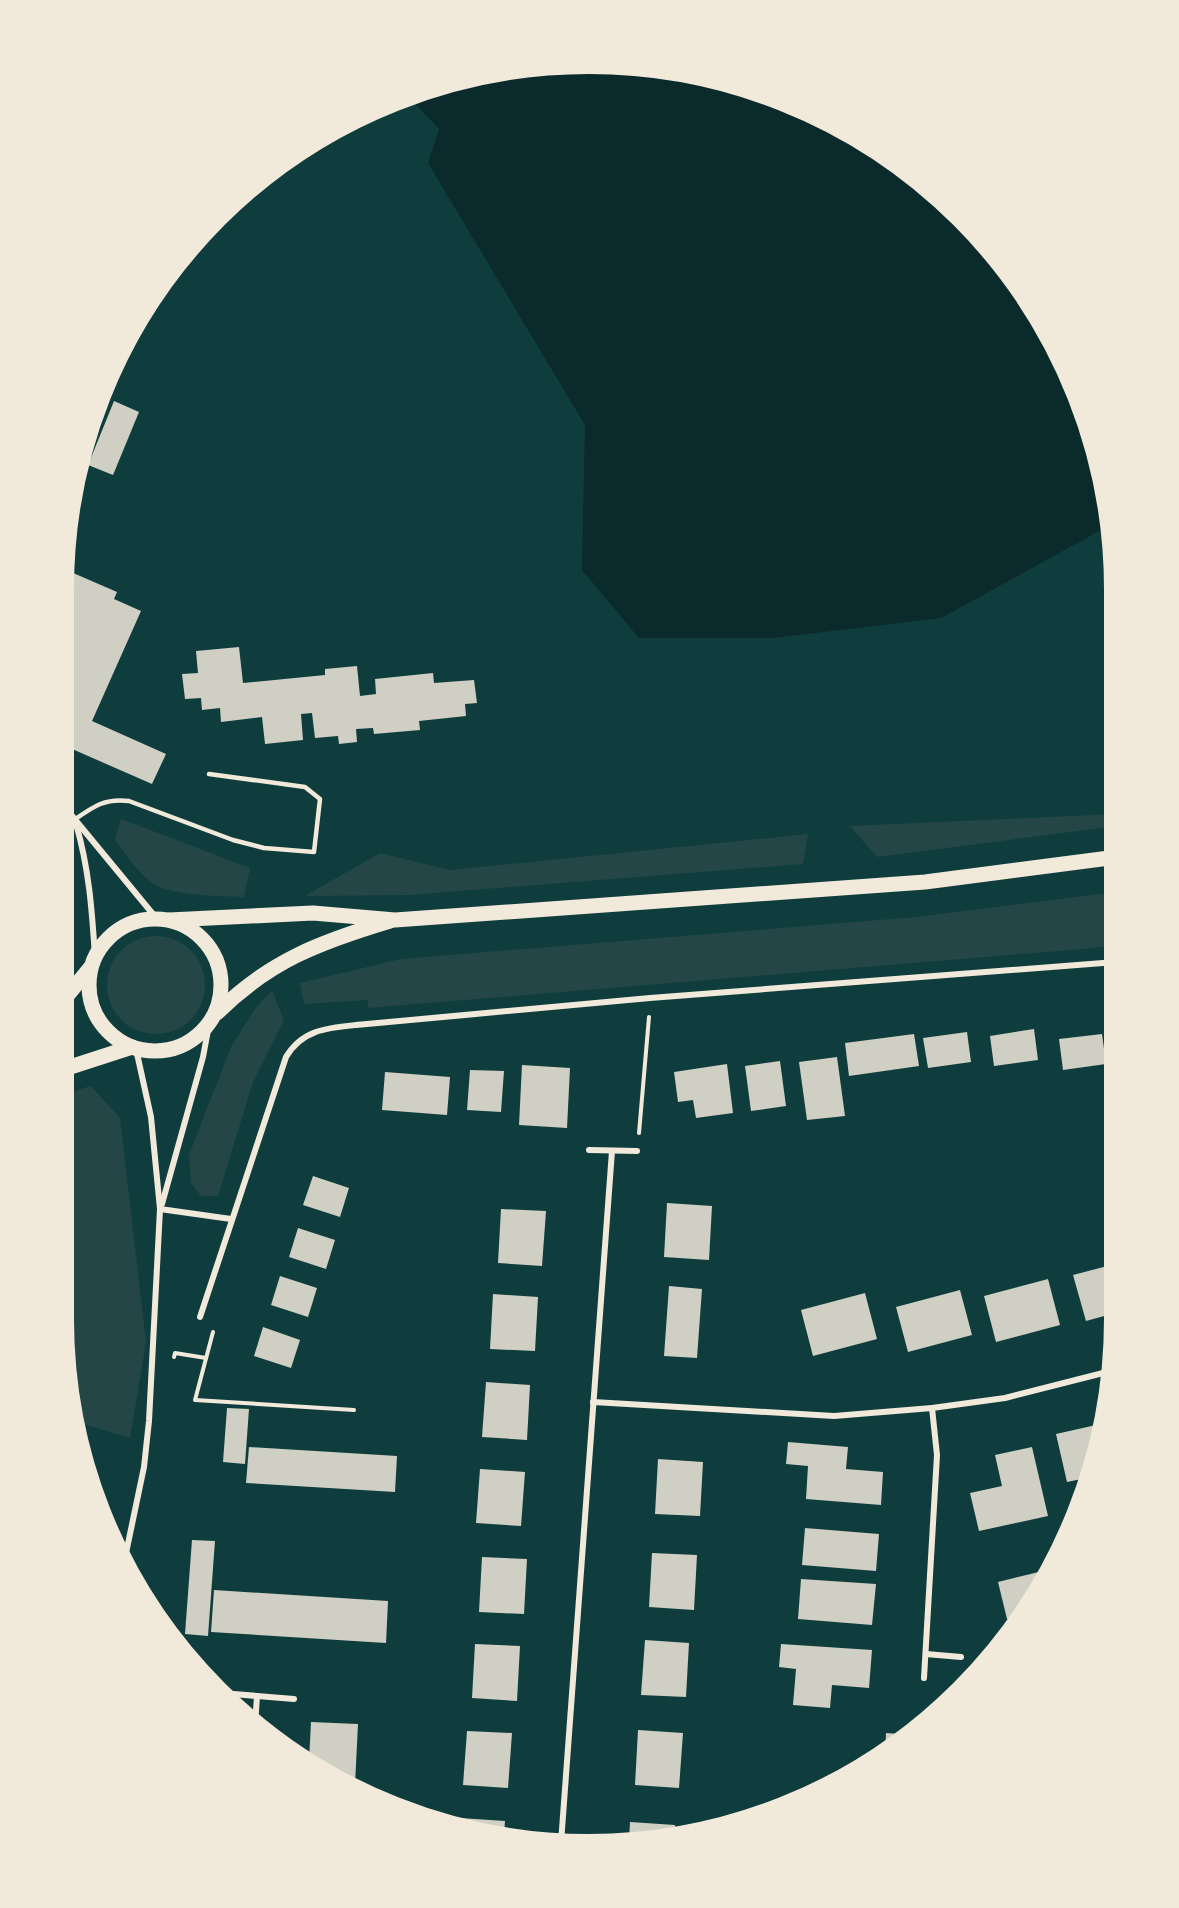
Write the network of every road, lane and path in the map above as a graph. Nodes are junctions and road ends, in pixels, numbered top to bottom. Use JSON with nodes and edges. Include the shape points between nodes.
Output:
{"nodes":[{"id":1,"x":209,"y":774,"type":"dead end"},
{"id":2,"x":70,"y":814,"type":"edge"},
{"id":3,"x":74,"y":820,"type":"junction"},
{"id":4,"x":1108,"y":858,"type":"edge"},
{"id":5,"x":163,"y":919,"type":"junction"},
{"id":6,"x":395,"y":920,"type":"junction"},
{"id":7,"x":92,"y":962,"type":"junction"},
{"id":8,"x":1108,"y":963,"type":"edge"},
{"id":9,"x":70,"y":991,"type":"edge"},
{"id":10,"x":650,"y":998,"type":"junction"},
{"id":11,"x":211,"y":1020,"type":"junction"},
{"id":12,"x":134,"y":1048,"type":"junction"},
{"id":13,"x":70,"y":1068,"type":"edge"},
{"id":14,"x":589,"y":1150,"type":"dead end"},
{"id":15,"x":612,"y":1151,"type":"junction"},
{"id":16,"x":637,"y":1151,"type":"joint"},
{"id":17,"x":160,"y":1209,"type":"junction"},
{"id":18,"x":231,"y":1219,"type":"junction"},
{"id":19,"x":200,"y":1317,"type":"joint"},
{"id":20,"x":206,"y":1358,"type":"junction"},
{"id":21,"x":174,"y":1365,"type":"dead end"},
{"id":22,"x":1105,"y":1372,"type":"edge"},
{"id":23,"x":593,"y":1402,"type":"junction"},
{"id":24,"x":932,"y":1408,"type":"junction"},
{"id":25,"x":354,"y":1410,"type":"dead end"},
{"id":26,"x":126,"y":1552,"type":"edge"},
{"id":27,"x":926,"y":1654,"type":"junction"},
{"id":28,"x":961,"y":1657,"type":"dead end"},
{"id":29,"x":924,"y":1678,"type":"dead end"},
{"id":30,"x":232,"y":1694,"type":"edge"},
{"id":31,"x":257,"y":1696,"type":"junction"},
{"id":32,"x":294,"y":1699,"type":"dead end"},
{"id":33,"x":256,"y":1716,"type":"edge"},
{"id":34,"x":561,"y":1836,"type":"edge"}],
"edges":[{"from":1,"to":3,"type":"lane","via":[[305,787],[320,799],[314,852],[264,848],[233,840],[129,801],[102,803]]},
{"from":2,"to":3,"type":"street"},
{"from":3,"to":5,"type":"street"},
{"from":3,"to":7,"type":"street","via":[[90,883]]},
{"from":4,"to":6,"type":"main road","via":[[925,882]]},
{"from":5,"to":6,"type":"main road","via":[[313,913]]},
{"from":5,"to":7,"type":"main road","via":[[137,921],[120,928]]},
{"from":5,"to":11,"type":"main road","via":[[193,930],[216,958],[222,981],[219,1005]]},
{"from":6,"to":11,"type":"main road","via":[[294,956],[254,980]]},
{"from":7,"to":9,"type":"main road"},
{"from":7,"to":12,"type":"main road","via":[[89,993],[94,1013],[106,1030]]},
{"from":8,"to":10,"type":"street"},
{"from":10,"to":16,"type":"path"},
{"from":10,"to":18,"type":"street","via":[[356,1024],[306,1035],[286,1057]]},
{"from":11,"to":12,"type":"main road","via":[[194,1039],[175,1048],[155,1052]]},
{"from":11,"to":17,"type":"street"},
{"from":12,"to":13,"type":"main road"},
{"from":12,"to":17,"type":"street","via":[[151,1117]]},
{"from":14,"to":15,"type":"street"},
{"from":15,"to":16,"type":"street"},
{"from":15,"to":23,"type":"street"},
{"from":17,"to":18,"type":"street"},
{"from":17,"to":26,"type":"street","via":[[149,1420],[144,1467]]},
{"from":18,"to":19,"type":"street"},
{"from":19,"to":20,"type":"path","via":[[216,1319]]},
{"from":20,"to":21,"type":"path","via":[[175,1353]]},
{"from":20,"to":25,"type":"path","via":[[195,1400]]},
{"from":22,"to":24,"type":"street","via":[[1005,1398]]},
{"from":23,"to":24,"type":"street","via":[[834,1416]]},
{"from":23,"to":34,"type":"street"},
{"from":24,"to":27,"type":"street","via":[[937,1455]]},
{"from":27,"to":28,"type":"street"},
{"from":27,"to":29,"type":"street"},
{"from":30,"to":31,"type":"street"},
{"from":31,"to":32,"type":"street"},
{"from":31,"to":33,"type":"street"}]}
